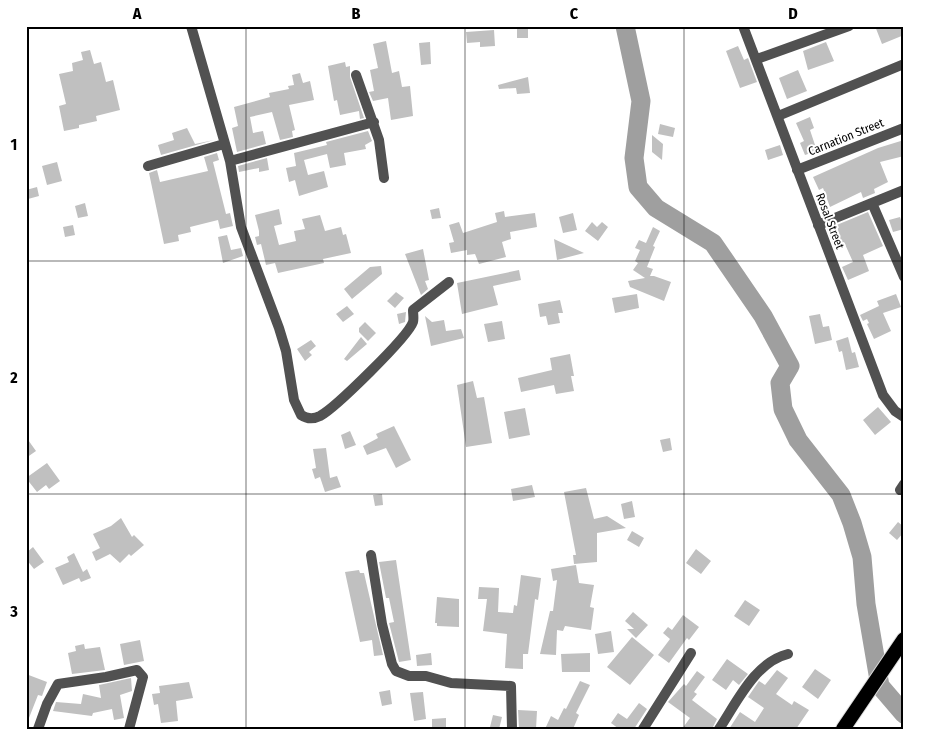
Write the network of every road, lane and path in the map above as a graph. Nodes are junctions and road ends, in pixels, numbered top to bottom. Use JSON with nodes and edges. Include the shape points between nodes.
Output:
{"nodes":[{"id":1,"x":191,"y":26,"type":"edge"},
{"id":2,"x":743,"y":26,"type":"edge"},
{"id":3,"x":849,"y":26,"type":"edge"},
{"id":4,"x":757,"y":59,"type":"junction"},
{"id":5,"x":904,"y":64,"type":"edge"},
{"id":6,"x":356,"y":75,"type":"dead end"},
{"id":7,"x":778,"y":116,"type":"junction"},
{"id":8,"x":374,"y":122,"type":"junction"},
{"id":9,"x":904,"y":128,"type":"edge"},
{"id":10,"x":224,"y":144,"type":"junction"},
{"id":11,"x":230,"y":161,"type":"junction"},
{"id":12,"x":148,"y":166,"type":"dead end"},
{"id":13,"x":797,"y":170,"type":"junction"},
{"id":14,"x":384,"y":178,"type":"dead end"},
{"id":15,"x":904,"y":190,"type":"edge"},
{"id":16,"x":872,"y":203,"type":"junction"},
{"id":17,"x":818,"y":225,"type":"junction"},
{"id":18,"x":904,"y":277,"type":"edge"},
{"id":19,"x":449,"y":282,"type":"dead end"},
{"id":20,"x":904,"y":417,"type":"edge"},
{"id":21,"x":371,"y":555,"type":"dead end"},
{"id":22,"x":904,"y":638,"type":"edge"},
{"id":23,"x":691,"y":652,"type":"dead end"},
{"id":24,"x":788,"y":654,"type":"dead end"},
{"id":25,"x":38,"y":729,"type":"edge"},
{"id":26,"x":129,"y":729,"type":"edge"},
{"id":27,"x":512,"y":729,"type":"edge"},
{"id":28,"x":643,"y":729,"type":"edge"},
{"id":29,"x":719,"y":729,"type":"edge"},
{"id":30,"x":843,"y":729,"type":"edge"}],
"edges":[{"from":1,"to":10,"type":"street"},
{"from":2,"to":4,"type":"street","name":"Rosal Street"},
{"from":3,"to":4,"type":"street"},
{"from":4,"to":7,"type":"street","name":"Rosal Street"},
{"from":5,"to":7,"type":"street"},
{"from":6,"to":8,"type":"street"},
{"from":7,"to":13,"type":"street","name":"Rosal Street"},
{"from":8,"to":11,"type":"street"},
{"from":8,"to":14,"type":"street"},
{"from":9,"to":13,"type":"street","name":"Carnation Street"},
{"from":10,"to":11,"type":"street"},
{"from":10,"to":12,"type":"street"},
{"from":11,"to":19,"type":"street","via":[[241,227],[279,328],[298,411],[305,418],[320,416],[369,373],[413,322],[413,310]]},
{"from":13,"to":17,"type":"street","name":"Rosal Street"},
{"from":15,"to":16,"type":"street"},
{"from":16,"to":17,"type":"street"},
{"from":16,"to":18,"type":"street"},
{"from":17,"to":20,"type":"street","name":"Rosal Street","via":[[883,395]]},
{"from":21,"to":27,"type":"street","via":[[382,624],[396,671],[408,676],[451,682],[511,686]]},
{"from":22,"to":30,"type":"highway"},
{"from":23,"to":28,"type":"street"},
{"from":24,"to":29,"type":"street","via":[[774,658],[762,667]]},
{"from":25,"to":26,"type":"street","via":[[58,684],[137,670],[143,677]]}]}
